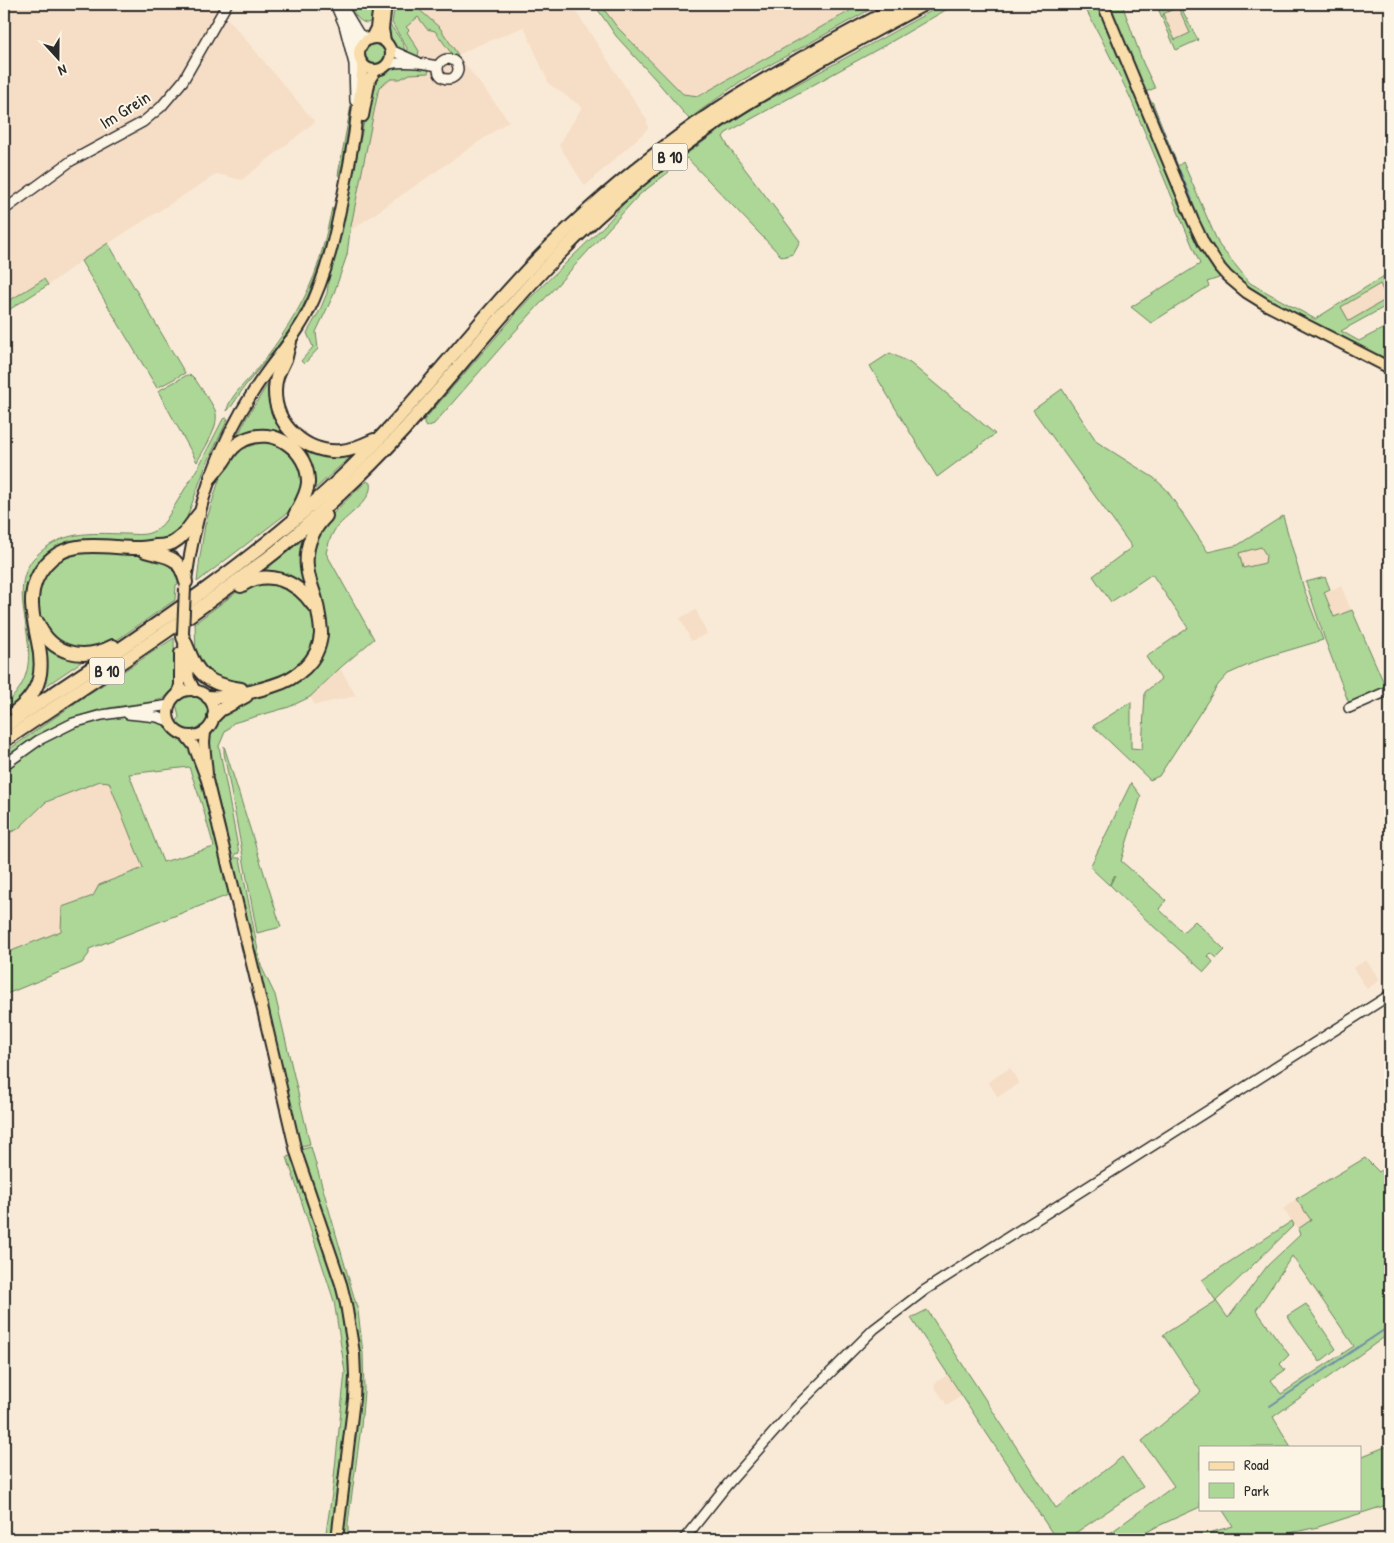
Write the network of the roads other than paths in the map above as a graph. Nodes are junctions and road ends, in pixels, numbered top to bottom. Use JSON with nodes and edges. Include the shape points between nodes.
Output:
{"nodes":[{"id":1,"x":227,"y":4,"type":"edge"},
{"id":2,"x":335,"y":4,"type":"edge"},
{"id":3,"x":341,"y":4,"type":"edge"},
{"id":4,"x":379,"y":4,"type":"edge"},
{"id":5,"x":386,"y":4,"type":"edge"},
{"id":6,"x":902,"y":4,"type":"edge"},
{"id":7,"x":924,"y":4,"type":"edge"},
{"id":8,"x":1103,"y":4,"type":"edge"},
{"id":9,"x":344,"y":25,"type":"junction"},
{"id":10,"x":370,"y":38,"type":"junction"},
{"id":11,"x":388,"y":45,"type":"junction"},
{"id":12,"x":359,"y":50,"type":"junction"},
{"id":13,"x":362,"y":63,"type":"junction"},
{"id":14,"x":420,"y":63,"type":"junction"},
{"id":15,"x":388,"y":64,"type":"junction"},
{"id":16,"x":438,"y":66,"type":"dead end"},
{"id":17,"x":376,"y":70,"type":"junction"},
{"id":18,"x":353,"y":146,"type":"junction"},
{"id":19,"x":4,"y":210,"type":"edge"},
{"id":20,"x":290,"y":342,"type":"junction"},
{"id":21,"x":1390,"y":368,"type":"edge"},
{"id":22,"x":381,"y":437,"type":"junction"},
{"id":23,"x":211,"y":477,"type":"junction"},
{"id":24,"x":344,"y":492,"type":"junction"},
{"id":25,"x":198,"y":514,"type":"junction"},
{"id":26,"x":290,"y":524,"type":"junction"},
{"id":27,"x":138,"y":548,"type":"junction"},
{"id":28,"x":185,"y":585,"type":"junction"},
{"id":29,"x":209,"y":601,"type":"junction"},
{"id":30,"x":32,"y":611,"type":"junction"},
{"id":31,"x":317,"y":612,"type":"junction"},
{"id":32,"x":143,"y":633,"type":"junction"},
{"id":33,"x":183,"y":635,"type":"junction"},
{"id":34,"x":1390,"y":690,"type":"edge"},
{"id":35,"x":195,"y":691,"type":"junction"},
{"id":36,"x":254,"y":691,"type":"junction"},
{"id":37,"x":178,"y":694,"type":"junction"},
{"id":38,"x":208,"y":697,"type":"junction"},
{"id":39,"x":170,"y":705,"type":"junction"},
{"id":40,"x":1348,"y":708,"type":"dead end"},
{"id":41,"x":118,"y":712,"type":"junction"},
{"id":42,"x":214,"y":716,"type":"junction"},
{"id":43,"x":169,"y":721,"type":"junction"},
{"id":44,"x":4,"y":725,"type":"edge"},
{"id":45,"x":204,"y":732,"type":"junction"},
{"id":46,"x":186,"y":736,"type":"junction"},
{"id":47,"x":4,"y":741,"type":"edge"},
{"id":48,"x":4,"y":765,"type":"edge"},
{"id":49,"x":207,"y":780,"type":"junction"},
{"id":50,"x":1390,"y":995,"type":"edge"},
{"id":51,"x":337,"y":1539,"type":"edge"},
{"id":52,"x":684,"y":1539,"type":"edge"}],
"edges":[{"from":1,"to":19,"type":"street","name":"Im Grein","via":[[182,81],[162,107],[143,122],[66,164]]},
{"from":2,"to":9,"type":"street"},
{"from":3,"to":10,"type":"street","via":[[359,34]]},
{"from":4,"to":10,"type":"main road","via":[[376,28]]},
{"from":5,"to":11,"type":"main road","via":[[383,29]]},
{"from":6,"to":22,"type":"highway","number":"B 10","via":[[740,95],[685,132],[616,186],[519,278]]},
{"from":7,"to":24,"type":"highway","number":"B 10","via":[[748,103],[687,144],[631,188],[528,286],[389,446]]},
{"from":8,"to":21,"type":"main road","via":[[1193,221],[1220,268],[1258,300]]},
{"from":9,"to":12,"type":"street"},
{"from":9,"to":18,"type":"street","via":[[355,78]]},
{"from":10,"to":11,"type":"main road","via":[[381,38]]},
{"from":10,"to":12,"type":"main road","via":[[362,43]]},
{"from":11,"to":14,"type":"street","via":[[395,53]]},
{"from":11,"to":15,"type":"main road","via":[[391,55]]},
{"from":12,"to":13,"type":"main road"},
{"from":13,"to":17,"type":"main road","via":[[366,68]]},
{"from":13,"to":18,"type":"main road"},
{"from":14,"to":15,"type":"street"},
{"from":14,"to":16,"type":"street"},
{"from":15,"to":17,"type":"main road"},
{"from":17,"to":18,"type":"main road","via":[[370,79],[362,125]]},
{"from":18,"to":20,"type":"main road","via":[[322,279],[307,315]]},
{"from":20,"to":22,"type":"highway","via":[[278,372],[275,390],[278,410],[290,430],[301,441],[340,452]]},
{"from":20,"to":23,"type":"main road","via":[[237,416]]},
{"from":22,"to":26,"type":"highway","number":"B 10"},
{"from":23,"to":25,"type":"main road"},
{"from":23,"to":26,"type":"highway","via":[[233,447],[244,440],[268,436],[289,444],[298,452],[308,475],[307,490]]},
{"from":24,"to":29,"type":"highway","number":"B 10","via":[[271,556]]},
{"from":24,"to":31,"type":"highway","via":[[316,527],[307,550],[306,566]]},
{"from":25,"to":27,"type":"highway","via":[[175,542]]},
{"from":25,"to":28,"type":"main road"},
{"from":26,"to":32,"type":"highway","number":"B 10","via":[[227,574]]},
{"from":27,"to":28,"type":"highway","via":[[176,560],[182,568]]},
{"from":27,"to":30,"type":"highway","via":[[80,546],[56,555],[36,579]]},
{"from":28,"to":33,"type":"main road","bridge":true},
{"from":29,"to":31,"type":"highway","via":[[252,579],[268,577],[298,588]]},
{"from":29,"to":47,"type":"highway","number":"B 10"},
{"from":30,"to":32,"type":"highway","via":[[48,639],[72,653],[93,654]]},
{"from":30,"to":44,"type":"highway","via":[[41,657],[39,677],[30,697]]},
{"from":31,"to":36,"type":"highway","via":[[320,638],[307,666],[291,679]]},
{"from":32,"to":44,"type":"highway","number":"B 10"},
{"from":33,"to":35,"type":"main road","via":[[187,670]]},
{"from":33,"to":36,"type":"highway","via":[[194,663],[207,678],[219,685]]},
{"from":33,"to":37,"type":"main road"},
{"from":34,"to":40,"type":"street"},
{"from":35,"to":37,"type":"main road"},
{"from":35,"to":38,"type":"main road"},
{"from":36,"to":38,"type":"highway"},
{"from":36,"to":42,"type":"highway"},
{"from":37,"to":39,"type":"main road"},
{"from":38,"to":42,"type":"main road"},
{"from":39,"to":41,"type":"street"},
{"from":39,"to":43,"type":"main road"},
{"from":41,"to":43,"type":"street"},
{"from":41,"to":48,"type":"street","via":[[81,720],[57,730]]},
{"from":42,"to":45,"type":"main road"},
{"from":43,"to":46,"type":"main road"},
{"from":45,"to":46,"type":"main road"},
{"from":45,"to":49,"type":"main road"},
{"from":46,"to":49,"type":"main road","via":[[194,746]]},
{"from":49,"to":51,"type":"main road","via":[[294,1144],[341,1284],[350,1322],[354,1399]]},
{"from":50,"to":52,"type":"street","via":[[907,1303],[874,1329],[797,1406]]}]}
